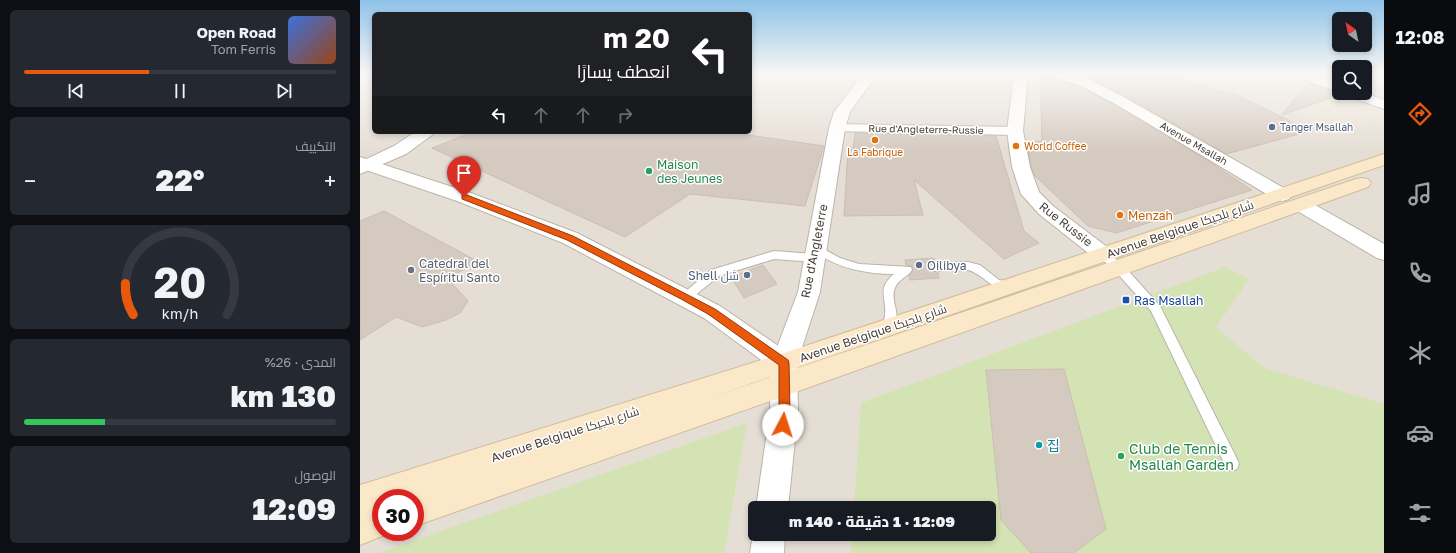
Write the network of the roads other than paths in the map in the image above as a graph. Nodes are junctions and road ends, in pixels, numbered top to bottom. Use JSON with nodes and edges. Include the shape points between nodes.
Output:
{"nodes":[{"id":1,"x":851,"y":100,"type":"edge"},
{"id":2,"x":1018,"y":100,"type":"edge"},
{"id":3,"x":1118,"y":100,"type":"edge"},
{"id":4,"x":1371,"y":100,"type":"edge"},
{"id":5,"x":1384,"y":105,"type":"edge"},
{"id":6,"x":837,"y":128,"type":"junction"},
{"id":7,"x":1015,"y":131,"type":"junction"},
{"id":8,"x":423,"y":134,"type":"edge"},
{"id":9,"x":1384,"y":160,"type":"edge"},
{"id":10,"x":364,"y":165,"type":"edge"},
{"id":11,"x":1384,"y":175,"type":"edge"},
{"id":12,"x":1292,"y":200,"type":"junction"},
{"id":13,"x":815,"y":253,"type":"junction"},
{"id":14,"x":1384,"y":253,"type":"edge"},
{"id":15,"x":1112,"y":261,"type":"junction"},
{"id":16,"x":936,"y":267,"type":"dead end"},
{"id":17,"x":1011,"y":286,"type":"junction"},
{"id":18,"x":685,"y":297,"type":"junction"},
{"id":19,"x":883,"y":329,"type":"junction"},
{"id":20,"x":784,"y":374,"type":"junction"},
{"id":21,"x":1232,"y":464,"type":"dead end"},
{"id":22,"x":360,"y":500,"type":"edge"},
{"id":23,"x":773,"y":501,"type":"edge"},
{"id":24,"x":424,"y":507,"type":"edge"},
{"id":25,"x":372,"y":525,"type":"edge"},
{"id":26,"x":360,"y":529,"type":"edge"},
{"id":27,"x":768,"y":541,"type":"edge"},
{"id":28,"x":767,"y":553,"type":"edge"}],
"edges":[{"from":1,"to":6,"type":"street","name":"Rue d'Angleterre","via":[[842,112]]},
{"from":2,"to":7,"type":"street","name":"Rue Russie"},
{"from":3,"to":12,"type":"street","name":"Avenue Msallah"},
{"from":4,"to":5,"type":"street"},
{"from":6,"to":7,"type":"street","name":"Rue d'Angleterre-Russie"},
{"from":6,"to":13,"type":"street","name":"Rue d'Angleterre"},
{"from":7,"to":15,"type":"street","name":"Rue Russie","via":[[1021,167],[1030,194],[1046,210]]},
{"from":8,"to":10,"type":"street","via":[[400,150]]},
{"from":9,"to":12,"type":"main road","name":"Avenue Belgique شارع بلجيكا"},
{"from":10,"to":18,"type":"street","via":[[464,197],[570,238]]},
{"from":11,"to":12,"type":"main road","name":"Avenue Belgique شارع بلجيكا"},
{"from":12,"to":14,"type":"street","name":"Avenue Msallah"},
{"from":12,"to":15,"type":"main road","name":"Avenue Belgique شارع بلجيكا"},
{"from":13,"to":18,"type":"lane","via":[[774,255],[715,273]]},
{"from":13,"to":19,"type":"lane","via":[[866,270],[907,270],[896,276],[890,284],[887,296],[892,314],[889,324]]},
{"from":13,"to":20,"type":"street","name":"Rue d'Angleterre","via":[[809,292]]},
{"from":15,"to":17,"type":"main road","name":"Avenue Belgique شارع بلجيكا"},
{"from":15,"to":20,"type":"main road","name":"Avenue Belgique شارع بلجيكا"},
{"from":15,"to":21,"type":"lane","via":[[1156,308]]},
{"from":16,"to":17,"type":"lane","via":[[976,268],[996,283]]},
{"from":17,"to":19,"type":"main road","name":"Avenue Belgique شارع بلجيكا"},
{"from":18,"to":20,"type":"street","via":[[712,312]]},
{"from":19,"to":20,"type":"main road","name":"Avenue Belgique شارع بلجيكا"},
{"from":20,"to":22,"type":"main road","name":"Avenue Belgique شارع بلجيكا"},
{"from":20,"to":23,"type":"street","name":"Rue d'Angleterre","via":[[784,411]]},
{"from":20,"to":24,"type":"main road","name":"Avenue Belgique شارع بلجيكا"},
{"from":25,"to":26,"type":"main road"},
{"from":27,"to":28,"type":"street"}]}
